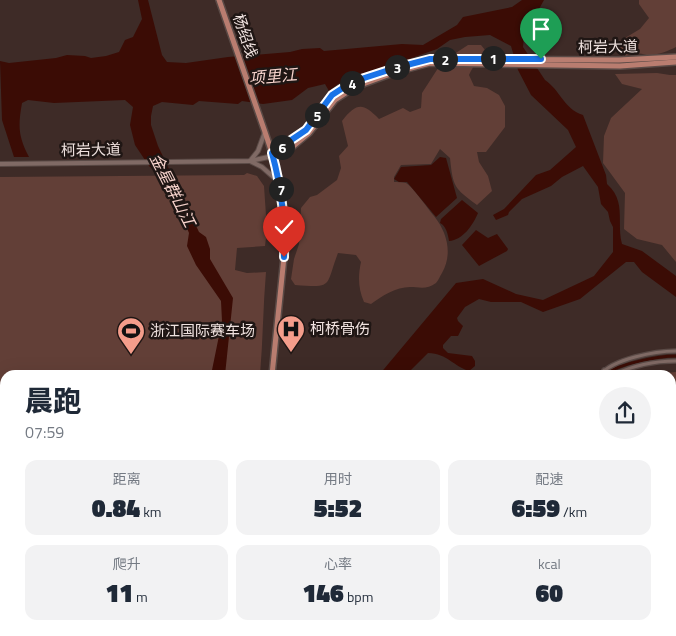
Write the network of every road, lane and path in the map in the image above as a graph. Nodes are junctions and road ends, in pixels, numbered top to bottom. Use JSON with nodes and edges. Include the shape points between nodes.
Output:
{"nodes":[{"id":1,"x":219,"y":0,"type":"edge"},
{"id":2,"x":676,"y":57,"type":"edge"},
{"id":3,"x":676,"y":62,"type":"edge"},
{"id":4,"x":265,"y":132,"type":"junction"},
{"id":5,"x":273,"y":156,"type":"junction"},
{"id":6,"x":250,"y":161,"type":"junction"},
{"id":7,"x":0,"y":164,"type":"edge"},
{"id":8,"x":279,"y":181,"type":"junction"},
{"id":9,"x":676,"y":351,"type":"edge"},
{"id":10,"x":676,"y":361,"type":"edge"},
{"id":11,"x":273,"y":370,"type":"edge"},
{"id":12,"x":604,"y":370,"type":"edge"},
{"id":13,"x":624,"y":370,"type":"edge"}],
"edges":[{"from":1,"to":4,"type":"main road","name":"杨绍线"},
{"from":2,"to":5,"type":"main road","name":"柯岩大道","via":[[619,60],[430,59],[352,82],[332,95],[306,130]]},
{"from":3,"to":5,"type":"main road","name":"柯岩大道","via":[[620,66],[430,63],[355,86],[335,100],[309,133],[292,148]]},
{"from":4,"to":5,"type":"main road","name":"杨绍线"},
{"from":4,"to":6,"type":"street","via":[[258,151]]},
{"from":5,"to":6,"type":"street","name":"柯岩大道"},
{"from":5,"to":8,"type":"main road","name":"杨绍线"},
{"from":6,"to":7,"type":"street","name":"柯岩大道"},
{"from":6,"to":8,"type":"street"},
{"from":8,"to":11,"type":"main road","name":"杨绍线","via":[[285,227],[284,257]]},
{"from":9,"to":12,"type":"street","via":[[624,361]]},
{"from":10,"to":13,"type":"street"}]}
